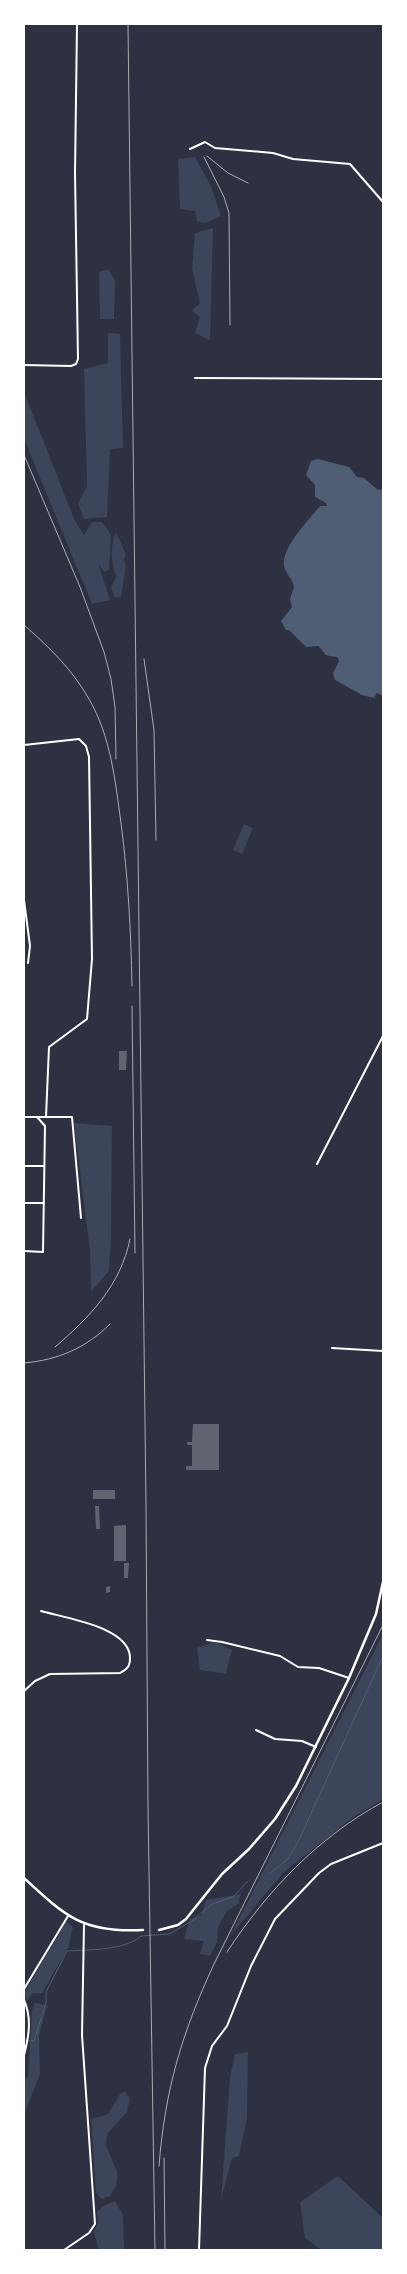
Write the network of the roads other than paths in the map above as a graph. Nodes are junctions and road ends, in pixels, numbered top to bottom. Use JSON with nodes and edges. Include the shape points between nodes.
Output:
{"nodes":[{"id":1,"x":78,"y":24,"type":"edge"},
{"id":2,"x":190,"y":149,"type":"dead end"},
{"id":3,"x":383,"y":202,"type":"edge"},
{"id":4,"x":24,"y":365,"type":"edge"},
{"id":5,"x":195,"y":378,"type":"dead end"},
{"id":6,"x":383,"y":379,"type":"edge"},
{"id":7,"x":24,"y":745,"type":"edge"},
{"id":8,"x":24,"y":900,"type":"edge"},
{"id":9,"x":28,"y":963,"type":"dead end"},
{"id":10,"x":383,"y":1036,"type":"edge"},
{"id":11,"x":24,"y":1117,"type":"edge"},
{"id":12,"x":37,"y":1117,"type":"junction"},
{"id":13,"x":46,"y":1117,"type":"junction"},
{"id":14,"x":317,"y":1164,"type":"dead end"},
{"id":15,"x":24,"y":1166,"type":"edge"},
{"id":16,"x":45,"y":1166,"type":"junction"},
{"id":17,"x":24,"y":1203,"type":"edge"},
{"id":18,"x":44,"y":1203,"type":"junction"},
{"id":19,"x":81,"y":1218,"type":"dead end"},
{"id":20,"x":24,"y":1251,"type":"edge"},
{"id":21,"x":332,"y":1348,"type":"dead end"},
{"id":22,"x":383,"y":1351,"type":"edge"},
{"id":23,"x":383,"y":1582,"type":"edge"},
{"id":24,"x":41,"y":1611,"type":"dead end"},
{"id":25,"x":207,"y":1640,"type":"dead end"},
{"id":26,"x":349,"y":1678,"type":"junction"},
{"id":27,"x":24,"y":1691,"type":"edge"},
{"id":28,"x":256,"y":1730,"type":"dead end"},
{"id":29,"x":316,"y":1747,"type":"junction"},
{"id":30,"x":383,"y":1842,"type":"edge"},
{"id":31,"x":24,"y":1878,"type":"edge"},
{"id":32,"x":68,"y":1916,"type":"junction"},
{"id":33,"x":84,"y":1924,"type":"junction"},
{"id":34,"x":144,"y":1930,"type":"dead end"},
{"id":35,"x":159,"y":1930,"type":"dead end"},
{"id":36,"x":24,"y":1989,"type":"edge"},
{"id":37,"x":24,"y":2000,"type":"edge"},
{"id":38,"x":24,"y":2055,"type":"edge"},
{"id":39,"x":64,"y":2250,"type":"edge"},
{"id":40,"x":199,"y":2250,"type":"edge"}],
"edges":[{"from":1,"to":4,"type":"street","via":[[75,173],[78,359],[71,366]]},
{"from":2,"to":3,"type":"street","via":[[205,142],[215,148],[350,164]]},
{"from":5,"to":6,"type":"street"},
{"from":7,"to":13,"type":"street","via":[[79,739],[86,746],[89,757],[92,959],[87,1019],[49,1047]]},
{"from":8,"to":9,"type":"street","via":[[30,946]]},
{"from":10,"to":14,"type":"street"},
{"from":11,"to":12,"type":"street"},
{"from":12,"to":13,"type":"street"},
{"from":12,"to":16,"type":"street","via":[[46,1126]]},
{"from":13,"to":19,"type":"street","via":[[72,1118]]},
{"from":15,"to":16,"type":"street"},
{"from":16,"to":18,"type":"street"},
{"from":17,"to":18,"type":"street"},
{"from":18,"to":20,"type":"street","via":[[43,1252]]},
{"from":21,"to":22,"type":"street"},
{"from":23,"to":26,"type":"street","via":[[376,1614]]},
{"from":24,"to":27,"type":"street","via":[[109,1631],[125,1641],[130,1664],[120,1673],[50,1674]]},
{"from":25,"to":26,"type":"street","via":[[280,1656],[298,1667],[319,1668]]},
{"from":26,"to":29,"type":"street"},
{"from":28,"to":29,"type":"street","via":[[275,1739],[302,1741]]},
{"from":29,"to":35,"type":"street","via":[[296,1786],[269,1827],[222,1874],[186,1919],[178,1925]]},
{"from":30,"to":40,"type":"street","via":[[331,1864],[275,1919],[251,1966],[228,2026],[212,2046],[205,2068]]},
{"from":31,"to":32,"type":"street"},
{"from":32,"to":33,"type":"street"},
{"from":32,"to":36,"type":"street"},
{"from":33,"to":34,"type":"street","via":[[114,1930]]},
{"from":33,"to":39,"type":"street","via":[[82,2035],[95,2224],[89,2233]]},
{"from":37,"to":38,"type":"street","via":[[28,2010],[29,2035]]}]}
